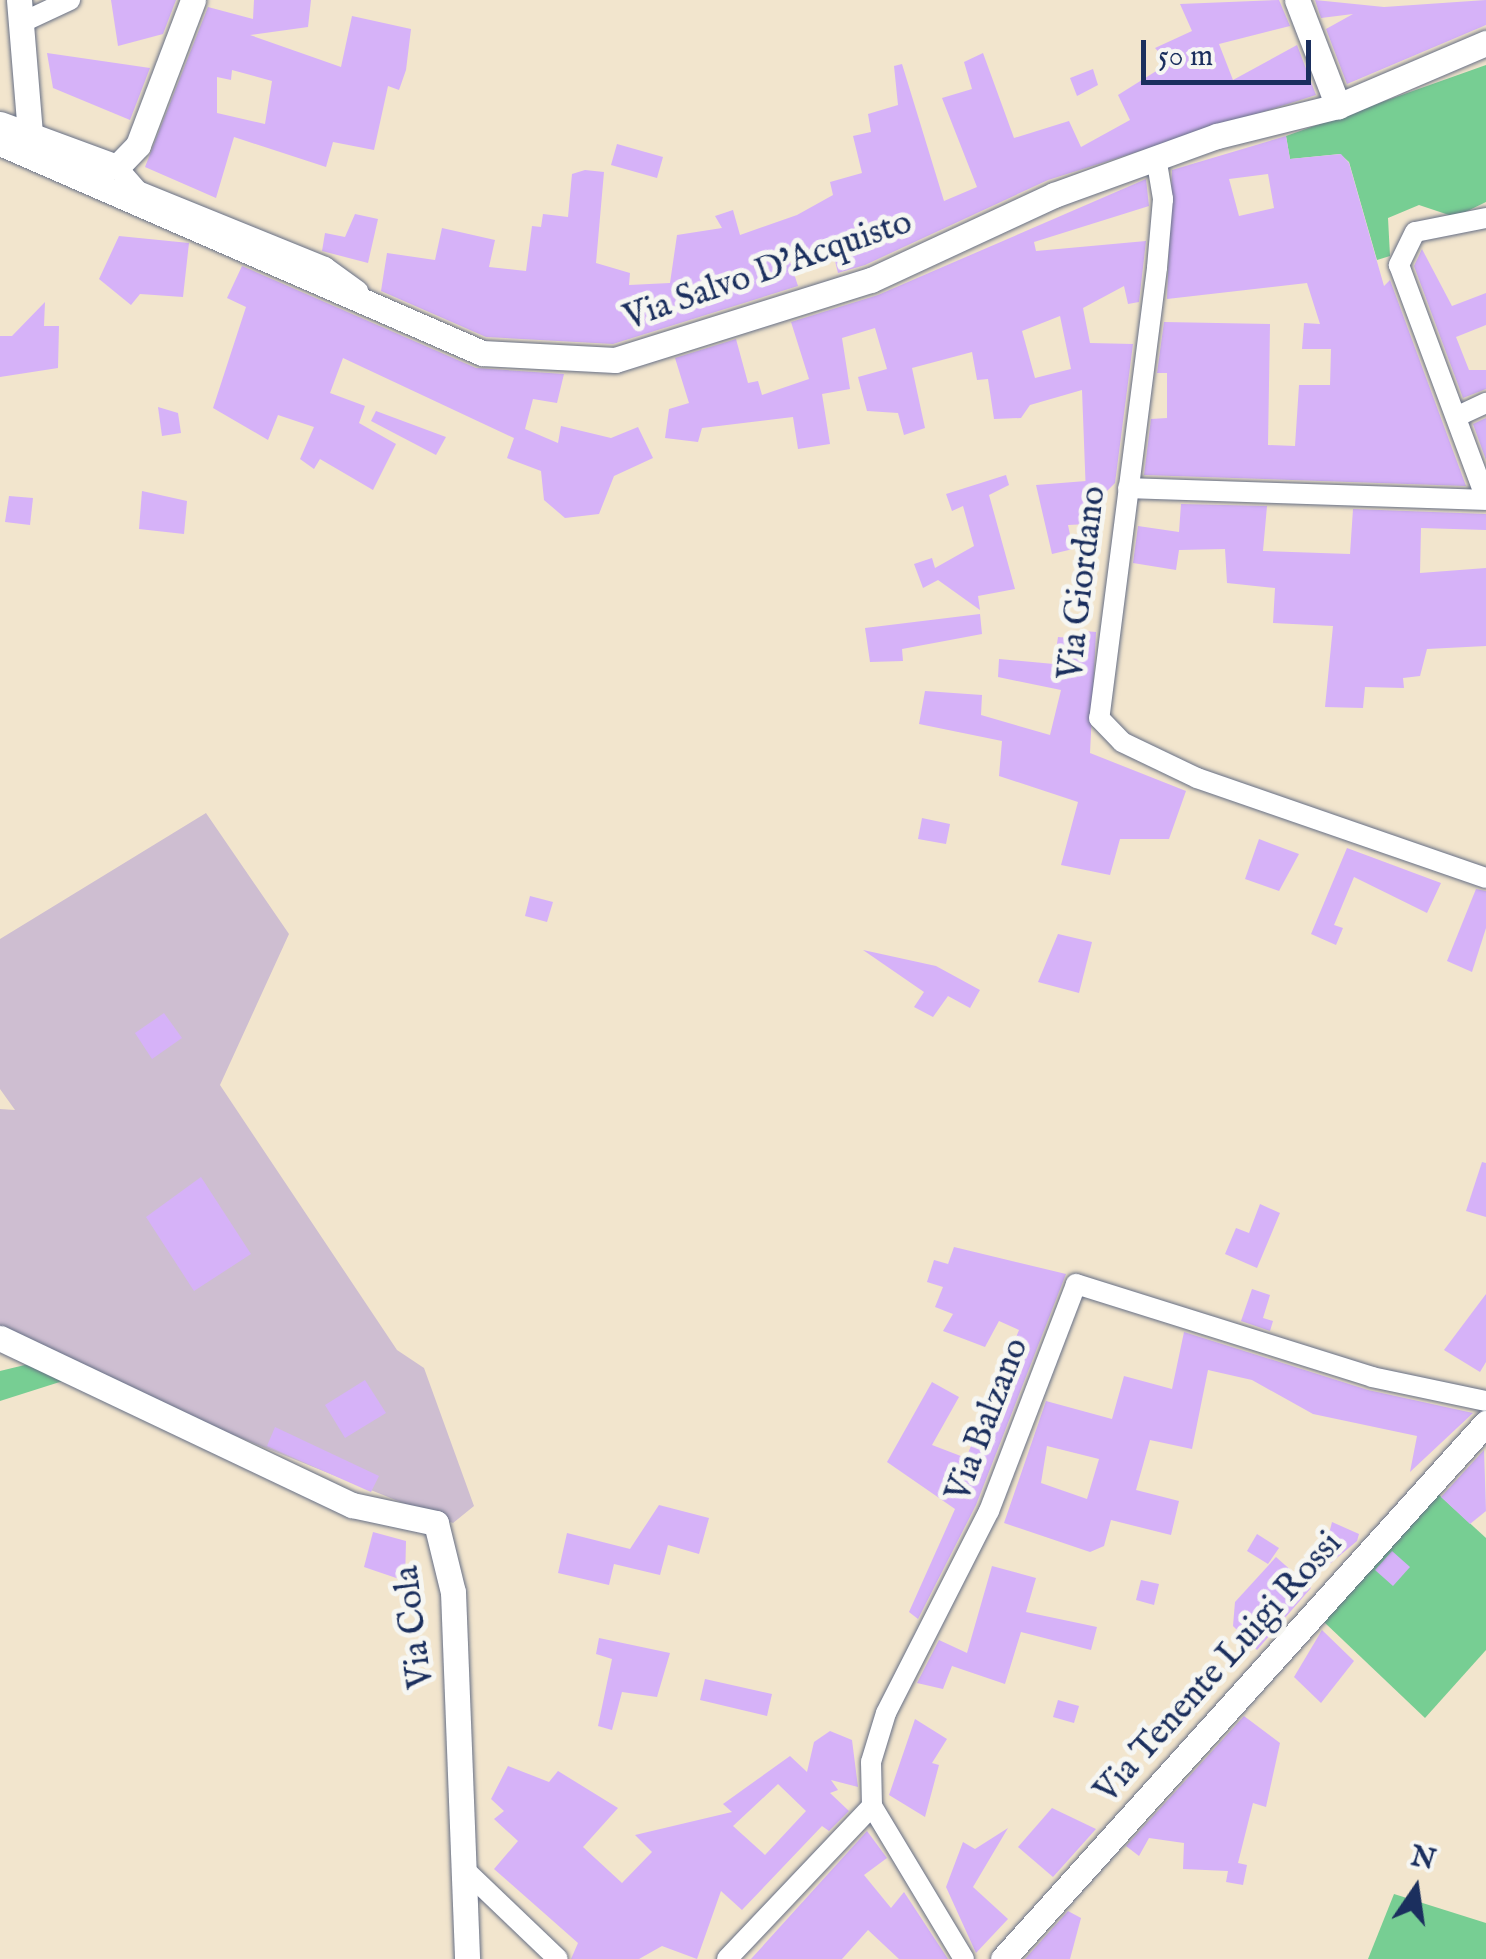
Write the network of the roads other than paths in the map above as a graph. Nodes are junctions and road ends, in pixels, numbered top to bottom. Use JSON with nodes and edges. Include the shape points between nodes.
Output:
{"nodes":[{"id":1,"x":70,"y":0,"type":"edge"},
{"id":2,"x":193,"y":0,"type":"edge"},
{"id":3,"x":1297,"y":0,"type":"edge"},
{"id":4,"x":21,"y":11,"type":"edge"},
{"id":5,"x":1486,"y":43,"type":"edge"},
{"id":6,"x":1338,"y":106,"type":"junction"},
{"id":7,"x":0,"y":124,"type":"edge"},
{"id":8,"x":30,"y":135,"type":"junction"},
{"id":9,"x":0,"y":143,"type":"edge"},
{"id":10,"x":1156,"y":157,"type":"junction"},
{"id":11,"x":117,"y":167,"type":"junction"},
{"id":12,"x":1485,"y":219,"type":"edge"},
{"id":13,"x":374,"y":303,"type":"junction"},
{"id":14,"x":1486,"y":403,"type":"edge"},
{"id":15,"x":1458,"y":416,"type":"junction"},
{"id":16,"x":1128,"y":488,"type":"junction"},
{"id":17,"x":1486,"y":499,"type":"edge"},
{"id":18,"x":1486,"y":878,"type":"edge"},
{"id":19,"x":0,"y":1338,"type":"edge"},
{"id":20,"x":1486,"y":1401,"type":"edge"},
{"id":21,"x":1486,"y":1424,"type":"edge"},
{"id":22,"x":872,"y":1806,"type":"junction"},
{"id":23,"x":468,"y":1874,"type":"junction"},
{"id":24,"x":467,"y":1959,"type":"edge"},
{"id":25,"x":558,"y":1959,"type":"edge"},
{"id":26,"x":727,"y":1959,"type":"edge"},
{"id":27,"x":964,"y":1959,"type":"edge"},
{"id":28,"x":1003,"y":1959,"type":"edge"}],
"edges":[{"from":1,"to":4,"type":"street"},
{"from":2,"to":11,"type":"street","via":[[138,145]]},
{"from":3,"to":6,"type":"street"},
{"from":4,"to":8,"type":"street"},
{"from":5,"to":6,"type":"street","name":"Via Salvo D'Acquisto"},
{"from":6,"to":10,"type":"street","name":"Via Salvo D'Acquisto"},
{"from":7,"to":8,"type":"street"},
{"from":8,"to":11,"type":"street"},
{"from":9,"to":13,"type":"street","name":"Via Salvo D'Acquisto"},
{"from":10,"to":13,"type":"street","name":"Via Salvo D'Acquisto","via":[[871,280],[615,360],[482,353]]},
{"from":10,"to":16,"type":"street","name":"Via Giordano","via":[[1163,198]]},
{"from":11,"to":13,"type":"street","via":[[138,191],[325,267]]},
{"from":12,"to":15,"type":"street","via":[[1415,232],[1399,265]]},
{"from":14,"to":15,"type":"street"},
{"from":15,"to":17,"type":"street"},
{"from":16,"to":17,"type":"street"},
{"from":16,"to":18,"type":"street","name":"Via Giordano","via":[[1099,718],[1122,742],[1196,778]]},
{"from":19,"to":23,"type":"street","name":"Via Cola","via":[[352,1505],[436,1523],[454,1592]]},
{"from":20,"to":22,"type":"street","name":"Via Balzano","via":[[1372,1377],[1076,1284],[989,1511],[886,1713],[871,1762]]},
{"from":21,"to":28,"type":"street","name":"Via Tenente Luigi Rossi"},
{"from":22,"to":26,"type":"street"},
{"from":22,"to":27,"type":"street"},
{"from":23,"to":24,"type":"street","name":"Via Cola"},
{"from":23,"to":25,"type":"street"}]}
